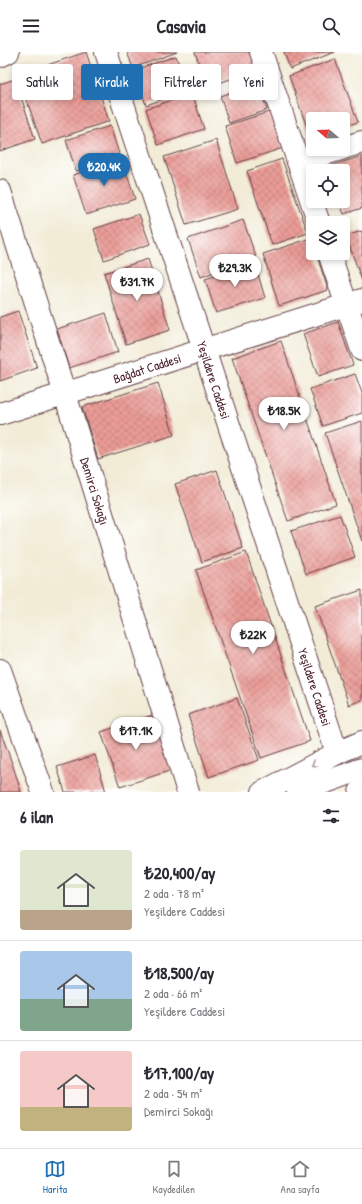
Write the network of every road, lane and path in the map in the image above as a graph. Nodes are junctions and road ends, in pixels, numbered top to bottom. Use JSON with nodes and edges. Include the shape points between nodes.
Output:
{"nodes":[{"id":1,"x":8,"y":52,"type":"edge"},
{"id":2,"x":106,"y":52,"type":"edge"},
{"id":3,"x":261,"y":52,"type":"edge"},
{"id":4,"x":0,"y":56,"type":"edge"},
{"id":5,"x":362,"y":142,"type":"edge"},
{"id":6,"x":350,"y":146,"type":"edge"},
{"id":7,"x":318,"y":156,"type":"edge"},
{"id":8,"x":298,"y":162,"type":"junction"},
{"id":9,"x":0,"y":191,"type":"edge"},
{"id":10,"x":317,"y":216,"type":"edge"},
{"id":11,"x":333,"y":260,"type":"edge"},
{"id":12,"x":354,"y":302,"type":"edge"},
{"id":13,"x":204,"y":350,"type":"junction"},
{"id":14,"x":362,"y":350,"type":"edge"},
{"id":15,"x":65,"y":394,"type":"junction"},
{"id":16,"x":0,"y":414,"type":"edge"},
{"id":17,"x":1,"y":677,"type":"edge"},
{"id":18,"x":362,"y":742,"type":"edge"},
{"id":19,"x":337,"y":752,"type":"junction"},
{"id":20,"x":362,"y":769,"type":"edge"},
{"id":21,"x":43,"y":792,"type":"edge"},
{"id":22,"x":188,"y":792,"type":"edge"},
{"id":23,"x":264,"y":792,"type":"edge"},
{"id":24,"x":298,"y":792,"type":"edge"}],
"edges":[{"from":1,"to":4,"type":"main road"},
{"from":2,"to":13,"type":"main road","name":"Yeşildere Caddesi"},
{"from":3,"to":8,"type":"main road"},
{"from":5,"to":6,"type":"main road"},
{"from":7,"to":8,"type":"main road"},
{"from":8,"to":10,"type":"main road"},
{"from":9,"to":15,"type":"main road","name":"Demirci Sokağı"},
{"from":11,"to":12,"type":"main road"},
{"from":12,"to":13,"type":"main road","name":"Bağdat Caddesi"},
{"from":12,"to":14,"type":"main road"},
{"from":13,"to":15,"type":"main road","name":"Bağdat Caddesi"},
{"from":13,"to":19,"type":"main road","name":"Yeşildere Caddesi"},
{"from":15,"to":16,"type":"main road","name":"Bağdat Caddesi"},
{"from":15,"to":22,"type":"main road","name":"Demirci Sokağı"},
{"from":17,"to":21,"type":"main road"},
{"from":18,"to":19,"type":"main road"},
{"from":19,"to":23,"type":"main road","one_way":true},
{"from":20,"to":24,"type":"main road"}]}
